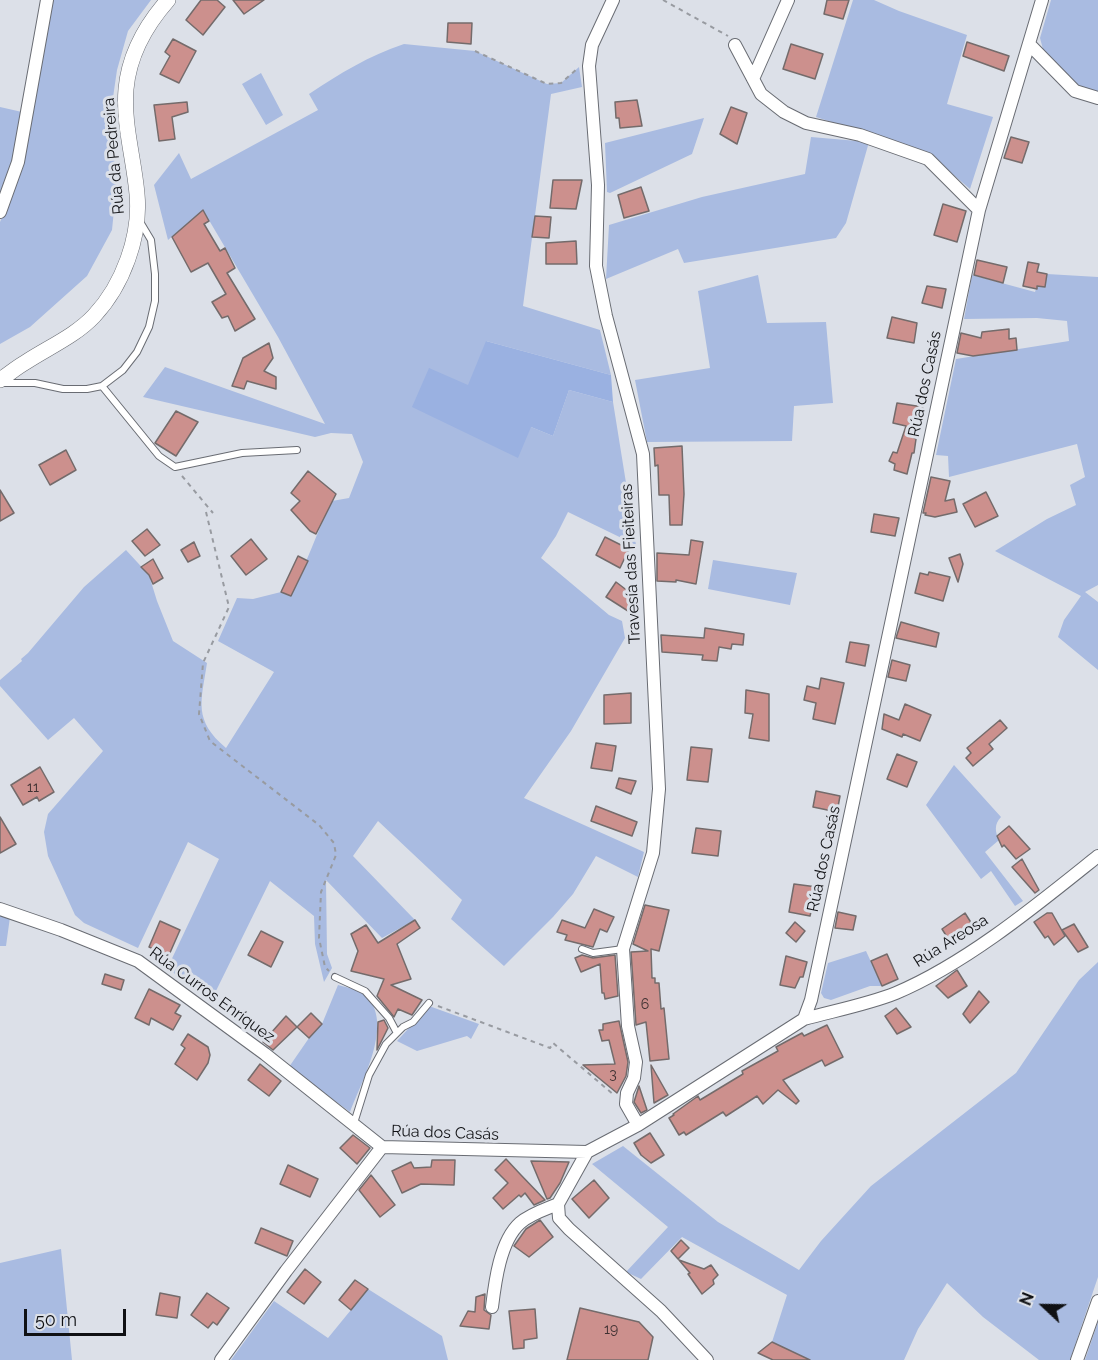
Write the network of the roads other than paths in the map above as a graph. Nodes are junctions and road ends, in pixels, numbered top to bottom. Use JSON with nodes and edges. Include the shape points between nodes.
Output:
{"nodes":[{"id":1,"x":47,"y":0,"type":"edge"},
{"id":2,"x":168,"y":0,"type":"edge"},
{"id":3,"x":613,"y":0,"type":"edge"},
{"id":4,"x":788,"y":0,"type":"edge"},
{"id":5,"x":1042,"y":0,"type":"edge"},
{"id":6,"x":1029,"y":44,"type":"junction"},
{"id":7,"x":735,"y":45,"type":"road end"},
{"id":8,"x":753,"y":79,"type":"junction"},
{"id":9,"x":1098,"y":98,"type":"edge"},
{"id":10,"x":978,"y":210,"type":"junction"},
{"id":11,"x":0,"y":212,"type":"edge"},
{"id":12,"x":138,"y":217,"type":"junction"},
{"id":13,"x":0,"y":381,"type":"edge"},
{"id":14,"x":102,"y":386,"type":"junction"},
{"id":15,"x":297,"y":450,"type":"dead end"},
{"id":16,"x":1098,"y":856,"type":"edge"},
{"id":17,"x":0,"y":909,"type":"edge"},
{"id":18,"x":582,"y":949,"type":"dead end"},
{"id":19,"x":623,"y":949,"type":"junction"},
{"id":20,"x":335,"y":978,"type":"road end"},
{"id":21,"x":429,"y":1003,"type":"road end"},
{"id":22,"x":804,"y":1019,"type":"junction"},
{"id":23,"x":397,"y":1033,"type":"junction"},
{"id":24,"x":354,"y":1123,"type":"junction"},
{"id":25,"x":638,"y":1125,"type":"junction"},
{"id":26,"x":382,"y":1147,"type":"junction"},
{"id":27,"x":587,"y":1152,"type":"junction"},
{"id":28,"x":558,"y":1204,"type":"junction"},
{"id":29,"x":1098,"y":1301,"type":"edge"},
{"id":30,"x":492,"y":1307,"type":"dead end"},
{"id":31,"x":221,"y":1360,"type":"edge"},
{"id":32,"x":707,"y":1360,"type":"edge"},
{"id":33,"x":1077,"y":1360,"type":"edge"}],
"edges":[{"from":1,"to":11,"type":"street","via":[[18,162]]},
{"from":2,"to":12,"type":"street","name":"Rúa da Pedreira","via":[[147,26],[133,57],[126,89]]},
{"from":3,"to":19,"type":"street","name":"Travesía das Fieiteiras","via":[[592,45],[589,66],[598,185],[596,266],[643,454],[659,789],[653,853]]},
{"from":4,"to":8,"type":"street"},
{"from":5,"to":6,"type":"street","name":"Rúa dos Casás"},
{"from":6,"to":9,"type":"street","via":[[1075,91]]},
{"from":6,"to":10,"type":"street","name":"Rúa dos Casás"},
{"from":7,"to":8,"type":"street"},
{"from":8,"to":10,"type":"street","via":[[762,94],[806,123],[860,135],[928,159]]},
{"from":10,"to":22,"type":"street","name":"Rúa dos Casás"},
{"from":12,"to":13,"type":"street","name":"Rúa da Pedreira","via":[[114,290],[94,316],[72,335]]},
{"from":12,"to":14,"type":"lane","via":[[151,240],[155,301],[137,352],[123,370]]},
{"from":13,"to":14,"type":"lane","via":[[63,389]]},
{"from":14,"to":15,"type":"lane","via":[[159,456],[175,467],[242,453]]},
{"from":16,"to":22,"type":"street","name":"Rúa Areosa","via":[[952,963],[896,993]]},
{"from":17,"to":24,"type":"street","name":"Rúa Curros Enríquez","via":[[138,961]]},
{"from":18,"to":19,"type":"lane","via":[[593,953]]},
{"from":19,"to":25,"type":"street","name":"Travesía das Fieiteiras","via":[[628,1026],[636,1062],[626,1104]]},
{"from":20,"to":23,"type":"lane","via":[[365,991]]},
{"from":21,"to":23,"type":"lane"},
{"from":22,"to":25,"type":"street","name":"Rúa dos Casás"},
{"from":23,"to":24,"type":"lane","via":[[386,1044],[369,1075]]},
{"from":24,"to":26,"type":"street","name":"Rúa Curros Enríquez"},
{"from":25,"to":27,"type":"street","name":"Rúa dos Casás"},
{"from":26,"to":27,"type":"street","name":"Rúa dos Casás"},
{"from":26,"to":31,"type":"street","name":"Rúa dos Casás"},
{"from":27,"to":28,"type":"street"},
{"from":28,"to":30,"type":"street","via":[[518,1224],[512,1233],[498,1268]]},
{"from":28,"to":32,"type":"street","via":[[560,1218],[569,1229],[661,1311]]},
{"from":29,"to":33,"type":"street"}]}
